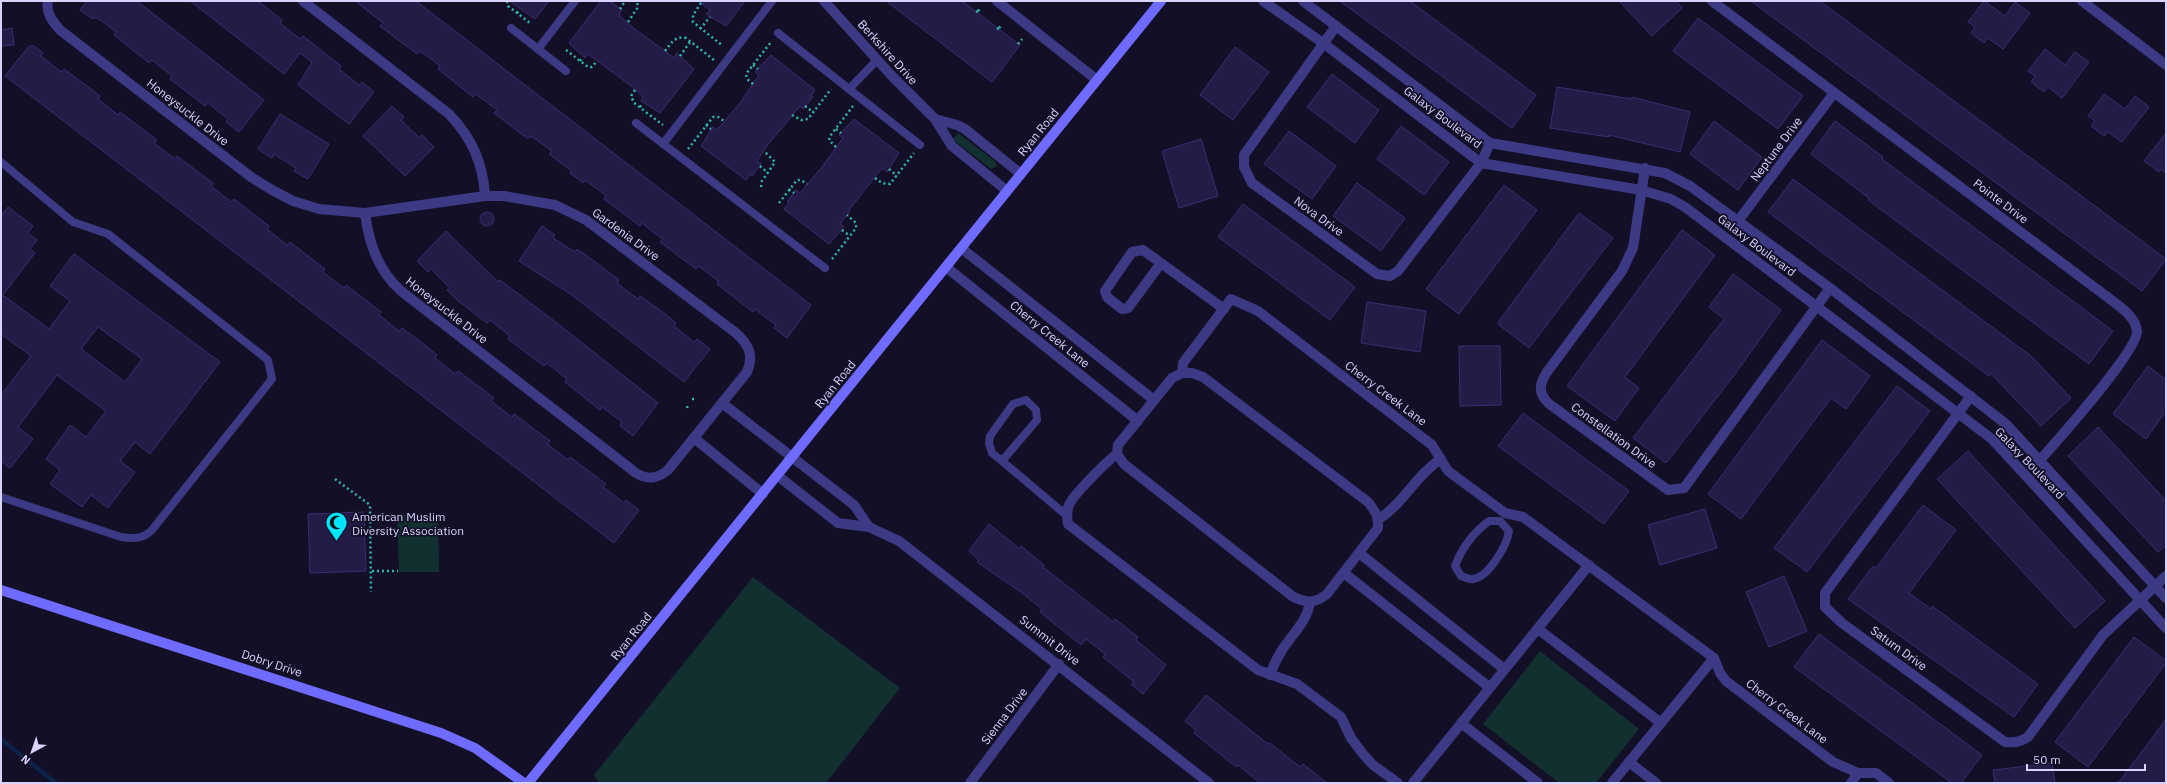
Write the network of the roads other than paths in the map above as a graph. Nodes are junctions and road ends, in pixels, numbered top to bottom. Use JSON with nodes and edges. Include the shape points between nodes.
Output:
{"nodes":[{"id":1,"x":48,"y":1,"type":"edge"},
{"id":2,"x":303,"y":1,"type":"edge"},
{"id":3,"x":575,"y":1,"type":"edge"},
{"id":4,"x":772,"y":1,"type":"edge"},
{"id":5,"x":997,"y":1,"type":"edge"},
{"id":6,"x":1160,"y":1,"type":"edge"},
{"id":7,"x":1263,"y":1,"type":"edge"},
{"id":8,"x":1303,"y":1,"type":"edge"},
{"id":9,"x":1712,"y":1,"type":"edge"},
{"id":10,"x":2082,"y":1,"type":"edge"},
{"id":11,"x":827,"y":2,"type":"edge"},
{"id":12,"x":1336,"y":26,"type":"junction"},
{"id":13,"x":511,"y":28,"type":"dead end"},
{"id":14,"x":776,"y":35,"type":"road end"},
{"id":15,"x":1323,"y":43,"type":"junction"},
{"id":16,"x":538,"y":49,"type":"junction"},
{"id":17,"x":877,"y":60,"type":"junction"},
{"id":18,"x":2166,"y":65,"type":"edge"},
{"id":19,"x":566,"y":70,"type":"dead end"},
{"id":20,"x":1097,"y":80,"type":"junction"},
{"id":21,"x":850,"y":89,"type":"junction"},
{"id":22,"x":1834,"y":93,"type":"junction"},
{"id":23,"x":934,"y":119,"type":"junction"},
{"id":24,"x":636,"y":124,"type":"dead end"},
{"id":25,"x":1490,"y":142,"type":"junction"},
{"id":26,"x":663,"y":144,"type":"junction"},
{"id":27,"x":918,"y":147,"type":"road end"},
{"id":28,"x":1,"y":162,"type":"edge"},
{"id":29,"x":1481,"y":163,"type":"junction"},
{"id":30,"x":1645,"y":168,"type":"junction"},
{"id":31,"x":1021,"y":174,"type":"junction"},
{"id":32,"x":1641,"y":190,"type":"junction"},
{"id":33,"x":1007,"y":191,"type":"junction"},
{"id":34,"x":485,"y":196,"type":"junction"},
{"id":35,"x":365,"y":212,"type":"junction"},
{"id":36,"x":1738,"y":221,"type":"junction"},
{"id":37,"x":961,"y":248,"type":"junction"},
{"id":38,"x":1161,"y":263,"type":"junction"},
{"id":39,"x":827,"y":266,"type":"road end"},
{"id":40,"x":946,"y":267,"type":"junction"},
{"id":41,"x":1830,"y":288,"type":"junction"},
{"id":42,"x":1818,"y":306,"type":"junction"},
{"id":43,"x":1224,"y":309,"type":"junction"},
{"id":44,"x":1182,"y":373,"type":"junction"},
{"id":45,"x":1971,"y":396,"type":"junction"},
{"id":46,"x":1154,"y":400,"type":"junction"},
{"id":47,"x":722,"y":403,"type":"junction"},
{"id":48,"x":1958,"y":413,"type":"junction"},
{"id":49,"x":708,"y":421,"type":"joint"},
{"id":50,"x":1138,"y":421,"type":"junction"},
{"id":51,"x":694,"y":438,"type":"junction"},
{"id":52,"x":1117,"y":454,"type":"junction"},
{"id":53,"x":792,"y":458,"type":"junction"},
{"id":54,"x":1441,"y":459,"type":"junction"},
{"id":55,"x":2040,"y":460,"type":"junction"},
{"id":56,"x":1002,"y":461,"type":"junction"},
{"id":57,"x":778,"y":476,"type":"junction"},
{"id":58,"x":763,"y":494,"type":"junction"},
{"id":59,"x":1,"y":497,"type":"edge"},
{"id":60,"x":1066,"y":515,"type":"junction"},
{"id":61,"x":1503,"y":517,"type":"junction"},
{"id":62,"x":1379,"y":519,"type":"junction"},
{"id":63,"x":869,"y":526,"type":"junction"},
{"id":64,"x":1359,"y":553,"type":"junction"},
{"id":65,"x":1589,"y":565,"type":"junction"},
{"id":66,"x":1344,"y":573,"type":"junction"},
{"id":67,"x":2166,"y":576,"type":"edge"},
{"id":68,"x":2155,"y":586,"type":"junction"},
{"id":69,"x":1,"y":590,"type":"edge"},
{"id":70,"x":2166,"y":598,"type":"edge"},
{"id":71,"x":2139,"y":600,"type":"junction"},
{"id":72,"x":1310,"y":602,"type":"junction"},
{"id":73,"x":2166,"y":628,"type":"edge"},
{"id":74,"x":1538,"y":629,"type":"junction"},
{"id":75,"x":1714,"y":658,"type":"junction"},
{"id":76,"x":1059,"y":664,"type":"junction"},
{"id":77,"x":1504,"y":669,"type":"junction"},
{"id":78,"x":1270,"y":675,"type":"junction"},
{"id":79,"x":1489,"y":688,"type":"junction"},
{"id":80,"x":1461,"y":723,"type":"junction"},
{"id":81,"x":1661,"y":723,"type":"junction"},
{"id":82,"x":1629,"y":762,"type":"junction"},
{"id":83,"x":1858,"y":773,"type":"junction"},
{"id":84,"x":1616,"y":782,"type":"edge"},
{"id":85,"x":524,"y":783,"type":"edge"},
{"id":86,"x":528,"y":783,"type":"edge"},
{"id":87,"x":970,"y":783,"type":"edge"},
{"id":88,"x":1209,"y":783,"type":"edge"},
{"id":89,"x":1398,"y":783,"type":"edge"},
{"id":90,"x":1413,"y":783,"type":"edge"},
{"id":91,"x":1538,"y":783,"type":"edge"},
{"id":92,"x":1656,"y":783,"type":"edge"},
{"id":93,"x":1851,"y":783,"type":"edge"},
{"id":94,"x":1889,"y":783,"type":"edge"}],
"edges":[{"from":1,"to":35,"type":"street","name":"Honeysuckle Drive","via":[[49,14],[60,30],[252,177],[294,201],[319,209]]},
{"from":2,"to":34,"type":"street","via":[[460,125],[475,149],[484,179]]},
{"from":3,"to":16,"type":"lane"},
{"from":4,"to":26,"type":"lane"},
{"from":5,"to":20,"type":"street"},
{"from":6,"to":20,"type":"main road","name":"Ryan Road"},
{"from":7,"to":15,"type":"street","name":"Galaxy Boulevard"},
{"from":8,"to":12,"type":"street","name":"Galaxy Boulevard"},
{"from":9,"to":22,"type":"street","name":"Pointe Drive"},
{"from":10,"to":18,"type":"street"},
{"from":11,"to":17,"type":"street","name":"Berkshire Drive"},
{"from":12,"to":15,"type":"street","name":"Nova Drive"},
{"from":12,"to":25,"type":"street","name":"Galaxy Boulevard"},
{"from":13,"to":16,"type":"lane"},
{"from":14,"to":21,"type":"lane"},
{"from":15,"to":29,"type":"street","name":"Galaxy Boulevard"},
{"from":15,"to":29,"type":"street","name":"Nova Drive","via":[[1244,155],[1244,167],[1252,182],[1377,274],[1390,276],[1398,271]]},
{"from":16,"to":19,"type":"lane"},
{"from":17,"to":21,"type":"lane"},
{"from":17,"to":23,"type":"street","name":"Berkshire Drive"},
{"from":20,"to":31,"type":"main road","name":"Ryan Road"},
{"from":21,"to":27,"type":"lane"},
{"from":22,"to":36,"type":"street","name":"Neptune Drive"},
{"from":22,"to":55,"type":"street","name":"Pointe Drive","via":[[2110,299],[2127,313],[2136,325],[2135,340],[2100,389]]},
{"from":23,"to":31,"type":"street","via":[[965,129]]},
{"from":23,"to":33,"type":"street","name":"Berkshire Drive","via":[[952,146]]},
{"from":24,"to":26,"type":"lane"},
{"from":25,"to":29,"type":"street","name":"Nova Drive"},
{"from":25,"to":30,"type":"street","name":"Galaxy Boulevard"},
{"from":26,"to":39,"type":"lane"},
{"from":28,"to":59,"type":"lane","via":[[73,222],[108,234],[268,360],[272,379],[144,537],[121,537]]},
{"from":29,"to":32,"type":"street","name":"Galaxy Boulevard"},
{"from":30,"to":32,"type":"street","name":"Constellation Drive"},
{"from":30,"to":36,"type":"street","name":"Galaxy Boulevard","via":[[1677,178]]},
{"from":31,"to":33,"type":"main road","name":"Ryan Road"},
{"from":32,"to":42,"type":"street","name":"Galaxy Boulevard","via":[[1671,199],[1685,207]]},
{"from":32,"to":42,"type":"street","name":"Constellation Drive","via":[[1633,248],[1622,271],[1540,382],[1540,389],[1548,403],[1668,490],[1684,488]]},
{"from":33,"to":37,"type":"main road","name":"Ryan Road"},
{"from":34,"to":35,"type":"street","name":"Gardenia Drive"},
{"from":34,"to":47,"type":"street","name":"Gardenia Drive","via":[[511,197],[555,205],[586,220],[736,334],[748,346],[751,359],[747,372]]},
{"from":35,"to":51,"type":"street","name":"Honeysuckle Drive","via":[[369,239],[392,282],[636,473],[652,478],[660,476]]},
{"from":36,"to":41,"type":"street","name":"Galaxy Boulevard"},
{"from":37,"to":40,"type":"main road","name":"Ryan Road"},
{"from":37,"to":46,"type":"street","name":"Cherry Creek Lane"},
{"from":38,"to":38,"type":"street","via":[[1143,250],[1132,252],[1105,291],[1107,297],[1122,308],[1128,308]]},
{"from":38,"to":43,"type":"street"},
{"from":40,"to":50,"type":"street","name":"Cherry Creek Lane"},
{"from":40,"to":53,"type":"main road","name":"Ryan Road"},
{"from":41,"to":42,"type":"street","name":"Constellation Drive"},
{"from":41,"to":45,"type":"street","name":"Galaxy Boulevard"},
{"from":42,"to":48,"type":"street","name":"Galaxy Boulevard"},
{"from":43,"to":44,"type":"street","name":"Cherry Creek Lane","via":[[1183,363]]},
{"from":43,"to":54,"type":"street","name":"Cherry Creek Lane","via":[[1231,299],[1258,312],[1432,445]]},
{"from":44,"to":46,"type":"street","via":[[1172,378]]},
{"from":44,"to":62,"type":"street","via":[[1203,377],[1368,502]]},
{"from":45,"to":48,"type":"street","name":"Saturn Drive"},
{"from":45,"to":55,"type":"street","name":"Galaxy Boulevard","via":[[2006,424]]},
{"from":46,"to":50,"type":"street"},
{"from":47,"to":49,"type":"street","name":"Gardenia Drive"},
{"from":47,"to":53,"type":"street"},
{"from":48,"to":71,"type":"street","name":"Galaxy Boulevard","via":[[1992,439]]},
{"from":48,"to":71,"type":"street","name":"Saturn Drive","via":[[1825,593],[1825,607],[1842,623],[2005,742],[2013,743],[2028,737],[2103,635]]},
{"from":49,"to":51,"type":"street","name":"Honeysuckle Drive"},
{"from":50,"to":52,"type":"street","via":[[1118,446]]},
{"from":51,"to":58,"type":"street"},
{"from":52,"to":60,"type":"street","via":[[1107,461],[1069,505]]},
{"from":52,"to":72,"type":"street","via":[[1124,464],[1292,596]]},
{"from":53,"to":57,"type":"main road","name":"Ryan Road"},
{"from":53,"to":63,"type":"street","name":"Summit Drive","via":[[854,505]]},
{"from":54,"to":61,"type":"street","name":"Cherry Creek Lane","via":[[1448,470]]},
{"from":54,"to":62,"type":"street","via":[[1419,477],[1389,512]]},
{"from":55,"to":68,"type":"street","name":"Galaxy Boulevard"},
{"from":56,"to":56,"type":"lane","via":[[992,453],[990,436],[1012,404],[1026,400],[1036,410],[1037,420]]},
{"from":56,"to":60,"type":"lane"},
{"from":57,"to":58,"type":"main road","name":"Ryan Road"},
{"from":57,"to":63,"type":"street","name":"Summit Drive","via":[[838,522]]},
{"from":58,"to":86,"type":"main road","name":"Ryan Road"},
{"from":60,"to":78,"type":"street","via":[[1068,524],[1258,670]]},
{"from":61,"to":61,"type":"lane","via":[[1489,521],[1479,529],[1460,553],[1455,566],[1461,576],[1472,580],[1482,576],[1496,559],[1507,542],[1509,531]]},
{"from":61,"to":65,"type":"street","name":"Cherry Creek Lane","via":[[1523,517]]},
{"from":62,"to":64,"type":"street","via":[[1378,528]]},
{"from":63,"to":76,"type":"street","name":"Summit Drive","via":[[899,541]]},
{"from":64,"to":66,"type":"street"},
{"from":64,"to":77,"type":"street"},
{"from":65,"to":74,"type":"street"},
{"from":65,"to":75,"type":"street","name":"Cherry Creek Lane"},
{"from":66,"to":72,"type":"street","via":[[1320,600]]},
{"from":66,"to":79,"type":"street"},
{"from":67,"to":68,"type":"street"},
{"from":68,"to":70,"type":"street","name":"Galaxy Boulevard"},
{"from":68,"to":71,"type":"street"},
{"from":69,"to":85,"type":"main road","name":"Dobry Drive","via":[[441,732],[474,748]]},
{"from":71,"to":73,"type":"street","name":"Galaxy Boulevard"},
{"from":72,"to":78,"type":"street","via":[[1309,612],[1303,623],[1282,649]]},
{"from":74,"to":77,"type":"street"},
{"from":74,"to":81,"type":"street"},
{"from":75,"to":81,"type":"street"},
{"from":75,"to":83,"type":"street","name":"Cherry Creek Lane","via":[[1726,681],[1833,762]]},
{"from":76,"to":87,"type":"street","name":"Sienna Drive"},
{"from":76,"to":88,"type":"street","name":"Summit Drive"},
{"from":77,"to":79,"type":"street"},
{"from":78,"to":89,"type":"street","via":[[1297,684],[1341,717],[1351,738],[1363,754],[1373,765]]},
{"from":79,"to":80,"type":"street"},
{"from":80,"to":90,"type":"street"},
{"from":80,"to":91,"type":"street"},
{"from":81,"to":82,"type":"street"},
{"from":82,"to":84,"type":"street"},
{"from":82,"to":92,"type":"street"},
{"from":83,"to":93,"type":"street"},
{"from":83,"to":94,"type":"street","name":"Cherry Creek Lane","via":[[1876,773]]}]}
